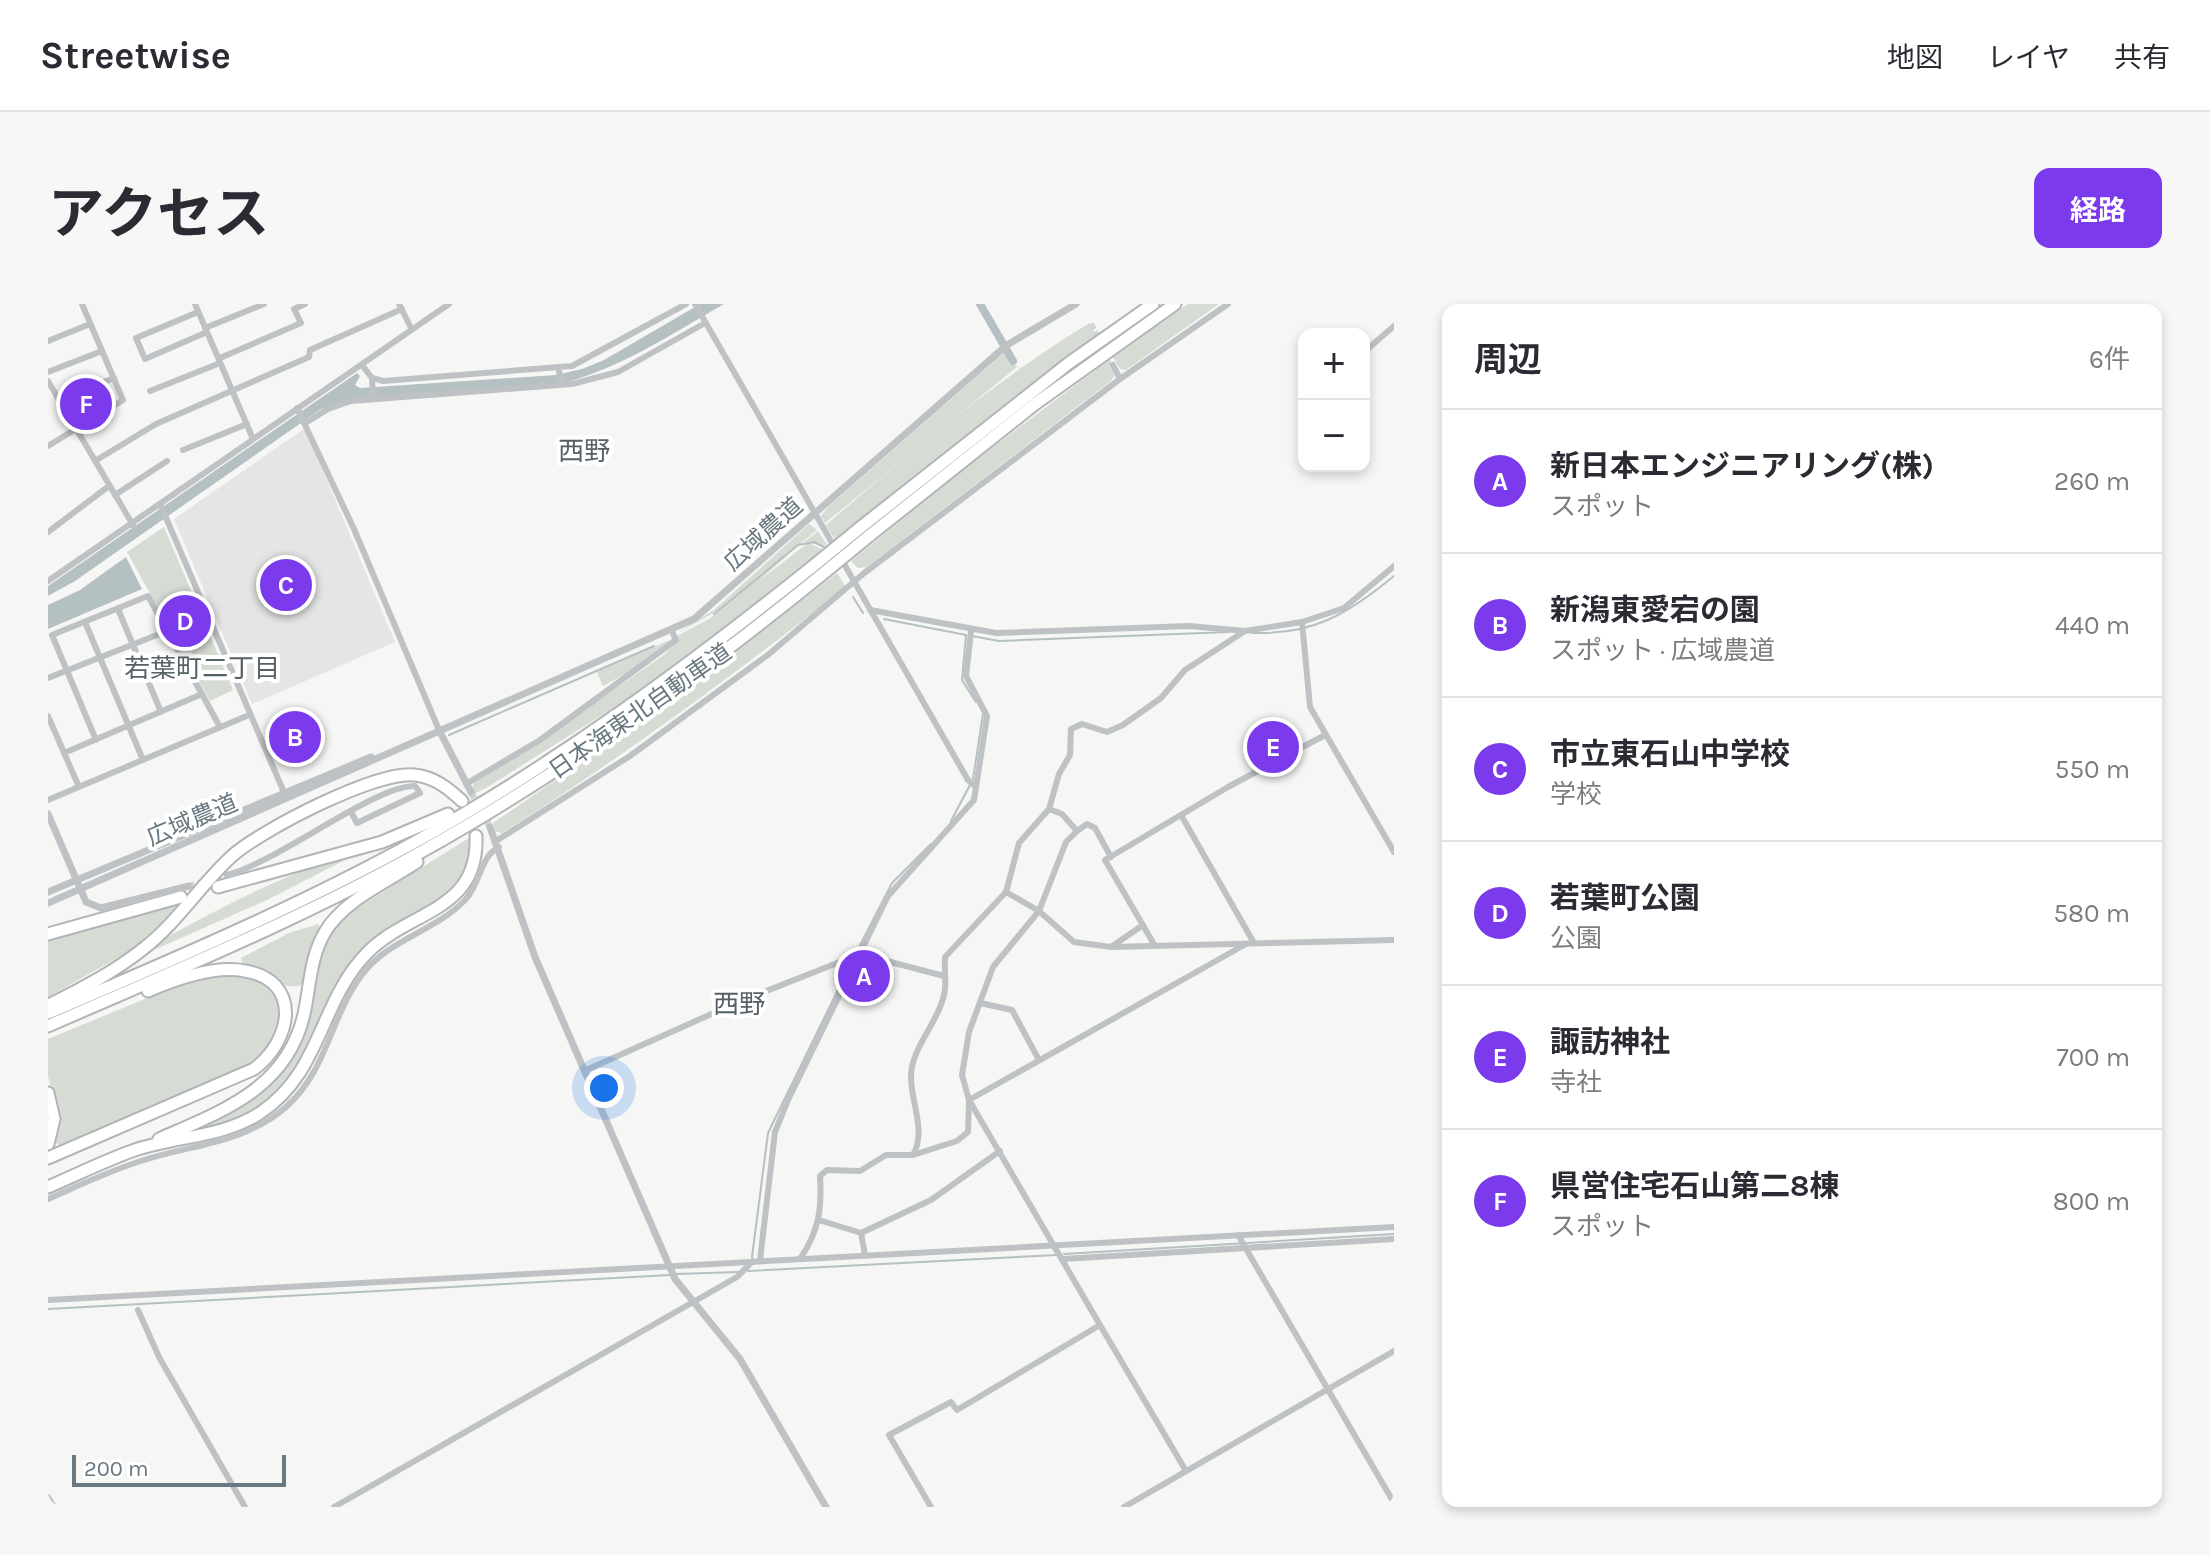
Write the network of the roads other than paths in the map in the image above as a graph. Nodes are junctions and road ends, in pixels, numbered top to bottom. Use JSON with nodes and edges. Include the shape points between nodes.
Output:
{"nodes":[{"id":1,"x":82,"y":304,"type":"edge"},
{"id":2,"x":195,"y":304,"type":"edge"},
{"id":3,"x":264,"y":304,"type":"edge"},
{"id":4,"x":305,"y":304,"type":"edge"},
{"id":5,"x":449,"y":304,"type":"edge"},
{"id":6,"x":686,"y":304,"type":"edge"},
{"id":7,"x":695,"y":304,"type":"edge"},
{"id":8,"x":1076,"y":304,"type":"edge"},
{"id":9,"x":1153,"y":304,"type":"edge"},
{"id":10,"x":1175,"y":304,"type":"edge"},
{"id":11,"x":1228,"y":304,"type":"edge"},
{"id":12,"x":400,"y":306,"type":"edge"},
{"id":13,"x":198,"y":312,"type":"junction"},
{"id":14,"x":705,"y":322,"type":"junction"},
{"id":15,"x":90,"y":324,"type":"junction"},
{"id":16,"x":1394,"y":326,"type":"edge"},
{"id":17,"x":411,"y":328,"type":"junction"},
{"id":18,"x":206,"y":330,"type":"junction"},
{"id":19,"x":48,"y":341,"type":"edge"},
{"id":20,"x":1370,"y":347,"type":"edge"},
{"id":21,"x":102,"y":351,"type":"junction"},
{"id":22,"x":220,"y":361,"type":"junction"},
{"id":23,"x":362,"y":365,"type":"junction"},
{"id":24,"x":1113,"y":365,"type":"dead end"},
{"id":25,"x":48,"y":372,"type":"edge"},
{"id":26,"x":559,"y":372,"type":"dead end"},
{"id":27,"x":468,"y":377,"type":"junction"},
{"id":28,"x":114,"y":378,"type":"junction"},
{"id":29,"x":1120,"y":379,"type":"junction"},
{"id":30,"x":372,"y":382,"type":"junction"},
{"id":31,"x":49,"y":384,"type":"edge"},
{"id":32,"x":564,"y":384,"type":"dead end"},
{"id":33,"x":232,"y":390,"type":"junction"},
{"id":34,"x":150,"y":391,"type":"dead end"},
{"id":35,"x":474,"y":391,"type":"junction"},
{"id":36,"x":373,"y":398,"type":"junction"},
{"id":37,"x":60,"y":400,"type":"junction"},
{"id":38,"x":298,"y":410,"type":"junction"},
{"id":39,"x":306,"y":421,"type":"junction"},
{"id":40,"x":247,"y":424,"type":"junction"},
{"id":41,"x":75,"y":428,"type":"junction"},
{"id":42,"x":253,"y":439,"type":"junction"},
{"id":43,"x":48,"y":446,"type":"edge"},
{"id":44,"x":183,"y":450,"type":"dead end"},
{"id":45,"x":95,"y":461,"type":"junction"},
{"id":46,"x":167,"y":461,"type":"dead end"},
{"id":47,"x":109,"y":486,"type":"junction"},
{"id":48,"x":115,"y":495,"type":"junction"},
{"id":49,"x":161,"y":506,"type":"junction"},
{"id":50,"x":815,"y":514,"type":"junction"},
{"id":51,"x":133,"y":525,"type":"junction"},
{"id":52,"x":48,"y":532,"type":"edge"},
{"id":53,"x":865,"y":532,"type":"junction"},
{"id":54,"x":1394,"y":566,"type":"edge"},
{"id":55,"x":816,"y":572,"type":"junction"},
{"id":56,"x":48,"y":581,"type":"edge"},
{"id":57,"x":855,"y":582,"type":"junction"},
{"id":58,"x":118,"y":609,"type":"junction"},
{"id":59,"x":870,"y":610,"type":"junction"},
{"id":60,"x":85,"y":622,"type":"junction"},
{"id":61,"x":1302,"y":622,"type":"junction"},
{"id":62,"x":671,"y":629,"type":"junction"},
{"id":63,"x":167,"y":631,"type":"junction"},
{"id":64,"x":971,"y":631,"type":"junction"},
{"id":65,"x":1245,"y":631,"type":"junction"},
{"id":66,"x":133,"y":645,"type":"junction"},
{"id":67,"x":100,"y":659,"type":"junction"},
{"id":68,"x":68,"y":671,"type":"junction"},
{"id":69,"x":48,"y":678,"type":"edge"},
{"id":70,"x":202,"y":694,"type":"junction"},
{"id":71,"x":161,"y":712,"type":"junction"},
{"id":72,"x":249,"y":715,"type":"junction"},
{"id":73,"x":48,"y":716,"type":"edge"},
{"id":74,"x":128,"y":726,"type":"junction"},
{"id":75,"x":220,"y":727,"type":"junction"},
{"id":76,"x":602,"y":727,"type":"junction"},
{"id":77,"x":439,"y":730,"type":"junction"},
{"id":78,"x":1325,"y":735,"type":"junction"},
{"id":79,"x":96,"y":740,"type":"junction"},
{"id":80,"x":64,"y":753,"type":"junction"},
{"id":81,"x":143,"y":760,"type":"junction"},
{"id":82,"x":466,"y":784,"type":"junction"},
{"id":83,"x":975,"y":786,"type":"junction"},
{"id":84,"x":79,"y":787,"type":"junction"},
{"id":85,"x":528,"y":789,"type":"junction"},
{"id":86,"x":283,"y":792,"type":"junction"},
{"id":87,"x":466,"y":796,"type":"joint"},
{"id":88,"x":48,"y":800,"type":"edge"},
{"id":89,"x":287,"y":801,"type":"junction"},
{"id":90,"x":1049,"y":809,"type":"junction"},
{"id":91,"x":351,"y":812,"type":"junction"},
{"id":92,"x":48,"y":814,"type":"edge"},
{"id":93,"x":1181,"y":815,"type":"junction"},
{"id":94,"x":490,"y":827,"type":"tunnel mouth"},
{"id":95,"x":1077,"y":831,"type":"junction"},
{"id":96,"x":476,"y":836,"type":"tunnel mouth"},
{"id":97,"x":497,"y":844,"type":"junction"},
{"id":98,"x":1394,"y":852,"type":"edge"},
{"id":99,"x":1111,"y":857,"type":"junction"},
{"id":100,"x":227,"y":875,"type":"tunnel mouth"},
{"id":101,"x":76,"y":880,"type":"junction"},
{"id":102,"x":189,"y":886,"type":"tunnel mouth"},
{"id":103,"x":218,"y":887,"type":"tunnel mouth"},
{"id":104,"x":80,"y":890,"type":"junction"},
{"id":105,"x":48,"y":892,"type":"edge"},
{"id":106,"x":1006,"y":892,"type":"junction"},
{"id":107,"x":181,"y":897,"type":"tunnel mouth"},
{"id":108,"x":48,"y":903,"type":"edge"},
{"id":109,"x":1039,"y":911,"type":"junction"},
{"id":110,"x":1143,"y":925,"type":"junction"},
{"id":111,"x":48,"y":934,"type":"edge"},
{"id":112,"x":1394,"y":940,"type":"edge"},
{"id":113,"x":1250,"y":943,"type":"junction"},
{"id":114,"x":1155,"y":946,"type":"junction"},
{"id":115,"x":1111,"y":947,"type":"junction"},
{"id":116,"x":860,"y":954,"type":"junction"},
{"id":117,"x":944,"y":976,"type":"junction"},
{"id":118,"x":980,"y":1003,"type":"junction"},
{"id":119,"x":48,"y":1006,"type":"edge"},
{"id":120,"x":48,"y":1013,"type":"edge"},
{"id":121,"x":48,"y":1026,"type":"edge"},
{"id":122,"x":48,"y":1032,"type":"edge"},
{"id":123,"x":1039,"y":1060,"type":"junction"},
{"id":124,"x":584,"y":1071,"type":"junction"},
{"id":125,"x":48,"y":1093,"type":"edge"},
{"id":126,"x":969,"y":1100,"type":"junction"},
{"id":127,"x":48,"y":1144,"type":"edge"},
{"id":128,"x":133,"y":1150,"type":"junction"},
{"id":129,"x":1000,"y":1151,"type":"junction"},
{"id":130,"x":913,"y":1155,"type":"junction"},
{"id":131,"x":48,"y":1158,"type":"edge"},
{"id":132,"x":48,"y":1187,"type":"edge"},
{"id":133,"x":48,"y":1199,"type":"edge"},
{"id":134,"x":819,"y":1220,"type":"junction"},
{"id":135,"x":1394,"y":1227,"type":"edge"},
{"id":136,"x":861,"y":1233,"type":"junction"},
{"id":137,"x":1238,"y":1235,"type":"junction"},
{"id":138,"x":1394,"y":1239,"type":"edge"},
{"id":139,"x":1053,"y":1246,"type":"junction"},
{"id":140,"x":1247,"y":1246,"type":"junction"},
{"id":141,"x":865,"y":1255,"type":"junction"},
{"id":142,"x":800,"y":1259,"type":"junction"},
{"id":143,"x":1063,"y":1259,"type":"junction"},
{"id":144,"x":756,"y":1261,"type":"junction"},
{"id":145,"x":669,"y":1265,"type":"junction"},
{"id":146,"x":48,"y":1300,"type":"edge"},
{"id":147,"x":693,"y":1300,"type":"junction"},
{"id":148,"x":138,"y":1310,"type":"dead end"},
{"id":149,"x":1100,"y":1325,"type":"junction"},
{"id":150,"x":1394,"y":1351,"type":"edge"},
{"id":151,"x":1328,"y":1389,"type":"junction"},
{"id":152,"x":1186,"y":1471,"type":"junction"},
{"id":153,"x":48,"y":1497,"type":"edge"},
{"id":154,"x":1394,"y":1503,"type":"edge"},
{"id":155,"x":54,"y":1507,"type":"edge"},
{"id":156,"x":245,"y":1507,"type":"edge"},
{"id":157,"x":334,"y":1507,"type":"edge"},
{"id":158,"x":826,"y":1507,"type":"edge"},
{"id":159,"x":931,"y":1507,"type":"edge"},
{"id":160,"x":1124,"y":1507,"type":"edge"}],
"edges":[{"from":1,"to":15,"type":"street"},
{"from":2,"to":13,"type":"street"},
{"from":3,"to":18,"type":"street"},
{"from":4,"to":22,"type":"street","via":[[294,309],[301,323]]},
{"from":5,"to":17,"type":"street"},
{"from":6,"to":27,"type":"street","via":[[572,366]]},
{"from":7,"to":14,"type":"street"},
{"from":8,"to":50,"type":"street","name":"広域農道","via":[[1007,345]]},
{"from":9,"to":53,"type":"highway","name":"日本海東北自動車道","via":[[1069,363]]},
{"from":10,"to":53,"type":"highway","name":"日本海東北自動車道"},
{"from":11,"to":29,"type":"street"},
{"from":12,"to":17,"type":"street"},
{"from":12,"to":33,"type":"street","via":[[310,350],[309,357]]},
{"from":13,"to":18,"type":"street"},
{"from":13,"to":18,"type":"street","via":[[136,338],[145,359]]},
{"from":14,"to":35,"type":"street","via":[[603,377],[566,386]]},
{"from":14,"to":50,"type":"street"},
{"from":15,"to":19,"type":"street"},
{"from":15,"to":21,"type":"street"},
{"from":16,"to":20,"type":"street"},
{"from":17,"to":23,"type":"street"},
{"from":18,"to":22,"type":"street"},
{"from":21,"to":25,"type":"street"},
{"from":21,"to":28,"type":"street"},
{"from":22,"to":33,"type":"street"},
{"from":22,"to":34,"type":"street"},
{"from":23,"to":30,"type":"street"},
{"from":23,"to":38,"type":"street"},
{"from":24,"to":29,"type":"street"},
{"from":26,"to":32,"type":"street"},
{"from":27,"to":30,"type":"street"},
{"from":27,"to":35,"type":"street"},
{"from":28,"to":37,"type":"street"},
{"from":28,"to":41,"type":"street","via":[[123,400]]},
{"from":29,"to":57,"type":"street"},
{"from":30,"to":36,"type":"street"},
{"from":31,"to":37,"type":"street"},
{"from":33,"to":40,"type":"street"},
{"from":33,"to":45,"type":"street","via":[[156,424]]},
{"from":35,"to":36,"type":"street"},
{"from":36,"to":39,"type":"street","via":[[342,404]]},
{"from":37,"to":41,"type":"street"},
{"from":38,"to":39,"type":"street"},
{"from":38,"to":42,"type":"street"},
{"from":39,"to":77,"type":"street"},
{"from":40,"to":42,"type":"street"},
{"from":40,"to":44,"type":"street"},
{"from":41,"to":43,"type":"street"},
{"from":41,"to":45,"type":"street"},
{"from":42,"to":49,"type":"street"},
{"from":45,"to":47,"type":"street"},
{"from":46,"to":48,"type":"street"},
{"from":47,"to":48,"type":"street"},
{"from":47,"to":52,"type":"street"},
{"from":48,"to":51,"type":"street"},
{"from":49,"to":51,"type":"street"},
{"from":49,"to":72,"type":"street"},
{"from":50,"to":57,"type":"street"},
{"from":50,"to":62,"type":"street","name":"広域農道","via":[[712,607]]},
{"from":51,"to":56,"type":"street"},
{"from":53,"to":55,"type":"highway","name":"日本海東北自動車道","bridge":true},
{"from":54,"to":61,"type":"street","via":[[1344,608]]},
{"from":55,"to":76,"type":"highway","name":"日本海東北自動車道"},
{"from":55,"to":85,"type":"highway","name":"日本海東北自動車道","via":[[643,713]]},
{"from":57,"to":59,"type":"street"},
{"from":57,"to":97,"type":"street","via":[[769,654],[630,756]]},
{"from":58,"to":60,"type":"street"},
{"from":58,"to":63,"type":"street","via":[[148,596]]},
{"from":58,"to":66,"type":"street"},
{"from":59,"to":64,"type":"street"},
{"from":59,"to":83,"type":"street"},
{"from":60,"to":67,"type":"street"},
{"from":60,"to":68,"type":"street","via":[[52,635]]},
{"from":61,"to":65,"type":"street"},
{"from":61,"to":78,"type":"street","via":[[1307,696]]},
{"from":62,"to":77,"type":"street","name":"広域農道"},
{"from":62,"to":82,"type":"street","via":[[676,640],[605,695]]},
{"from":63,"to":66,"type":"street"},
{"from":63,"to":70,"type":"street"},
{"from":64,"to":65,"type":"street","via":[[1189,626]]},
{"from":64,"to":83,"type":"street","via":[[966,676],[987,716]]},
{"from":65,"to":90,"type":"street","via":[[1185,670],[1161,698],[1123,725],[1107,732],[1082,724],[1071,729],[1070,755]]},
{"from":66,"to":67,"type":"street"},
{"from":66,"to":71,"type":"street"},
{"from":67,"to":68,"type":"street"},
{"from":67,"to":74,"type":"street"},
{"from":68,"to":69,"type":"street"},
{"from":68,"to":79,"type":"street"},
{"from":70,"to":71,"type":"street"},
{"from":70,"to":75,"type":"street"},
{"from":71,"to":74,"type":"street"},
{"from":72,"to":75,"type":"street"},
{"from":72,"to":86,"type":"street"},
{"from":73,"to":80,"type":"street"},
{"from":74,"to":79,"type":"street"},
{"from":74,"to":81,"type":"street"},
{"from":75,"to":81,"type":"street"},
{"from":76,"to":103,"type":"highway","via":[[414,830]]},
{"from":76,"to":120,"type":"highway","name":"日本海東北自動車道","via":[[380,860]]},
{"from":77,"to":82,"type":"street"},
{"from":77,"to":86,"type":"street","name":"広域農道"},
{"from":77,"to":89,"type":"street","name":"広域農道"},
{"from":78,"to":93,"type":"street"},
{"from":78,"to":98,"type":"street"},
{"from":79,"to":80,"type":"street"},
{"from":80,"to":84,"type":"street"},
{"from":81,"to":84,"type":"street"},
{"from":82,"to":87,"type":"street"},
{"from":83,"to":116,"type":"street","via":[[974,800],[964,813],[888,896]]},
{"from":84,"to":88,"type":"street"},
{"from":85,"to":121,"type":"highway","name":"日本海東北自動車道","via":[[320,904]]},
{"from":85,"to":128,"type":"highway","via":[[333,922],[317,949],[299,1034],[263,1085],[234,1106]]},
{"from":86,"to":89,"type":"street"},
{"from":86,"to":101,"type":"street","name":"広域農道"},
{"from":87,"to":119,"type":"highway","via":[[428,778],[389,777],[275,828],[229,858],[145,948]]},
{"from":89,"to":104,"type":"street","name":"広域農道"},
{"from":90,"to":95,"type":"street","via":[[1062,814]]},
{"from":90,"to":106,"type":"street","via":[[1019,843]]},
{"from":91,"to":91,"type":"street","via":[[402,787],[415,786],[420,793],[357,823]]},
{"from":91,"to":100,"type":"street"},
{"from":92,"to":101,"type":"street"},
{"from":93,"to":99,"type":"street"},
{"from":93,"to":113,"type":"street"},
{"from":94,"to":97,"type":"street"},
{"from":95,"to":99,"type":"street","via":[[1087,824],[1095,828]]},
{"from":95,"to":109,"type":"street","via":[[1066,842]]},
{"from":96,"to":128,"type":"highway","via":[[473,866],[461,889],[384,938],[357,964],[310,1060],[277,1101],[228,1128]]},
{"from":97,"to":124,"type":"street","via":[[527,935]]},
{"from":97,"to":133,"type":"street","via":[[461,905],[373,962],[352,991],[312,1078],[273,1117],[239,1135],[147,1159]]},
{"from":99,"to":110,"type":"street","via":[[1105,860]]},
{"from":101,"to":104,"type":"street"},
{"from":101,"to":105,"type":"street","name":"広域農道"},
{"from":102,"to":104,"type":"street","via":[[101,908],[88,904]]},
{"from":104,"to":108,"type":"street","name":"広域農道"},
{"from":106,"to":109,"type":"street"},
{"from":106,"to":117,"type":"street","via":[[945,957]]},
{"from":107,"to":111,"type":"highway"},
{"from":109,"to":115,"type":"street","via":[[1074,942]]},
{"from":109,"to":118,"type":"street","via":[[993,967]]},
{"from":110,"to":114,"type":"street"},
{"from":110,"to":115,"type":"street"},
{"from":112,"to":113,"type":"street"},
{"from":113,"to":114,"type":"street"},
{"from":113,"to":123,"type":"street"},
{"from":114,"to":115,"type":"street"},
{"from":116,"to":117,"type":"street"},
{"from":116,"to":124,"type":"street"},
{"from":116,"to":144,"type":"street","via":[[775,1132]]},
{"from":117,"to":130,"type":"street","via":[[944,995],[913,1059],[919,1134]]},
{"from":118,"to":123,"type":"street","via":[[1012,1010]]},
{"from":118,"to":126,"type":"street","via":[[962,1075]]},
{"from":122,"to":131,"type":"highway","via":[[160,986],[235,970],[271,983],[286,1015],[281,1041],[254,1069]]},
{"from":123,"to":126,"type":"street"},
{"from":124,"to":145,"type":"street"},
{"from":125,"to":127,"type":"highway","via":[[54,1119]]},
{"from":126,"to":129,"type":"street"},
{"from":126,"to":130,"type":"street","via":[[968,1132],[957,1141]]},
{"from":128,"to":132,"type":"highway"},
{"from":129,"to":136,"type":"street","via":[[931,1200]]},
{"from":129,"to":139,"type":"street"},
{"from":130,"to":134,"type":"street","via":[[886,1155],[860,1171],[827,1170],[820,1176]]},
{"from":134,"to":136,"type":"street"},
{"from":134,"to":142,"type":"street"},
{"from":135,"to":137,"type":"street"},
{"from":136,"to":141,"type":"street"},
{"from":137,"to":139,"type":"street"},
{"from":137,"to":140,"type":"street"},
{"from":138,"to":140,"type":"street"},
{"from":139,"to":141,"type":"street"},
{"from":139,"to":143,"type":"street"},
{"from":140,"to":143,"type":"street"},
{"from":140,"to":151,"type":"street"},
{"from":141,"to":142,"type":"street"},
{"from":142,"to":144,"type":"street"},
{"from":143,"to":149,"type":"street"},
{"from":144,"to":145,"type":"street"},
{"from":144,"to":147,"type":"street"},
{"from":145,"to":146,"type":"street"},
{"from":145,"to":147,"type":"street"},
{"from":147,"to":157,"type":"street"},
{"from":147,"to":158,"type":"street","via":[[740,1359]]},
{"from":148,"to":156,"type":"street"},
{"from":149,"to":152,"type":"street"},
{"from":149,"to":159,"type":"street","via":[[957,1410],[951,1402],[889,1435]]},
{"from":150,"to":151,"type":"street"},
{"from":151,"to":152,"type":"street"},
{"from":151,"to":154,"type":"street"},
{"from":152,"to":160,"type":"street"},
{"from":153,"to":155,"type":"street"}]}
